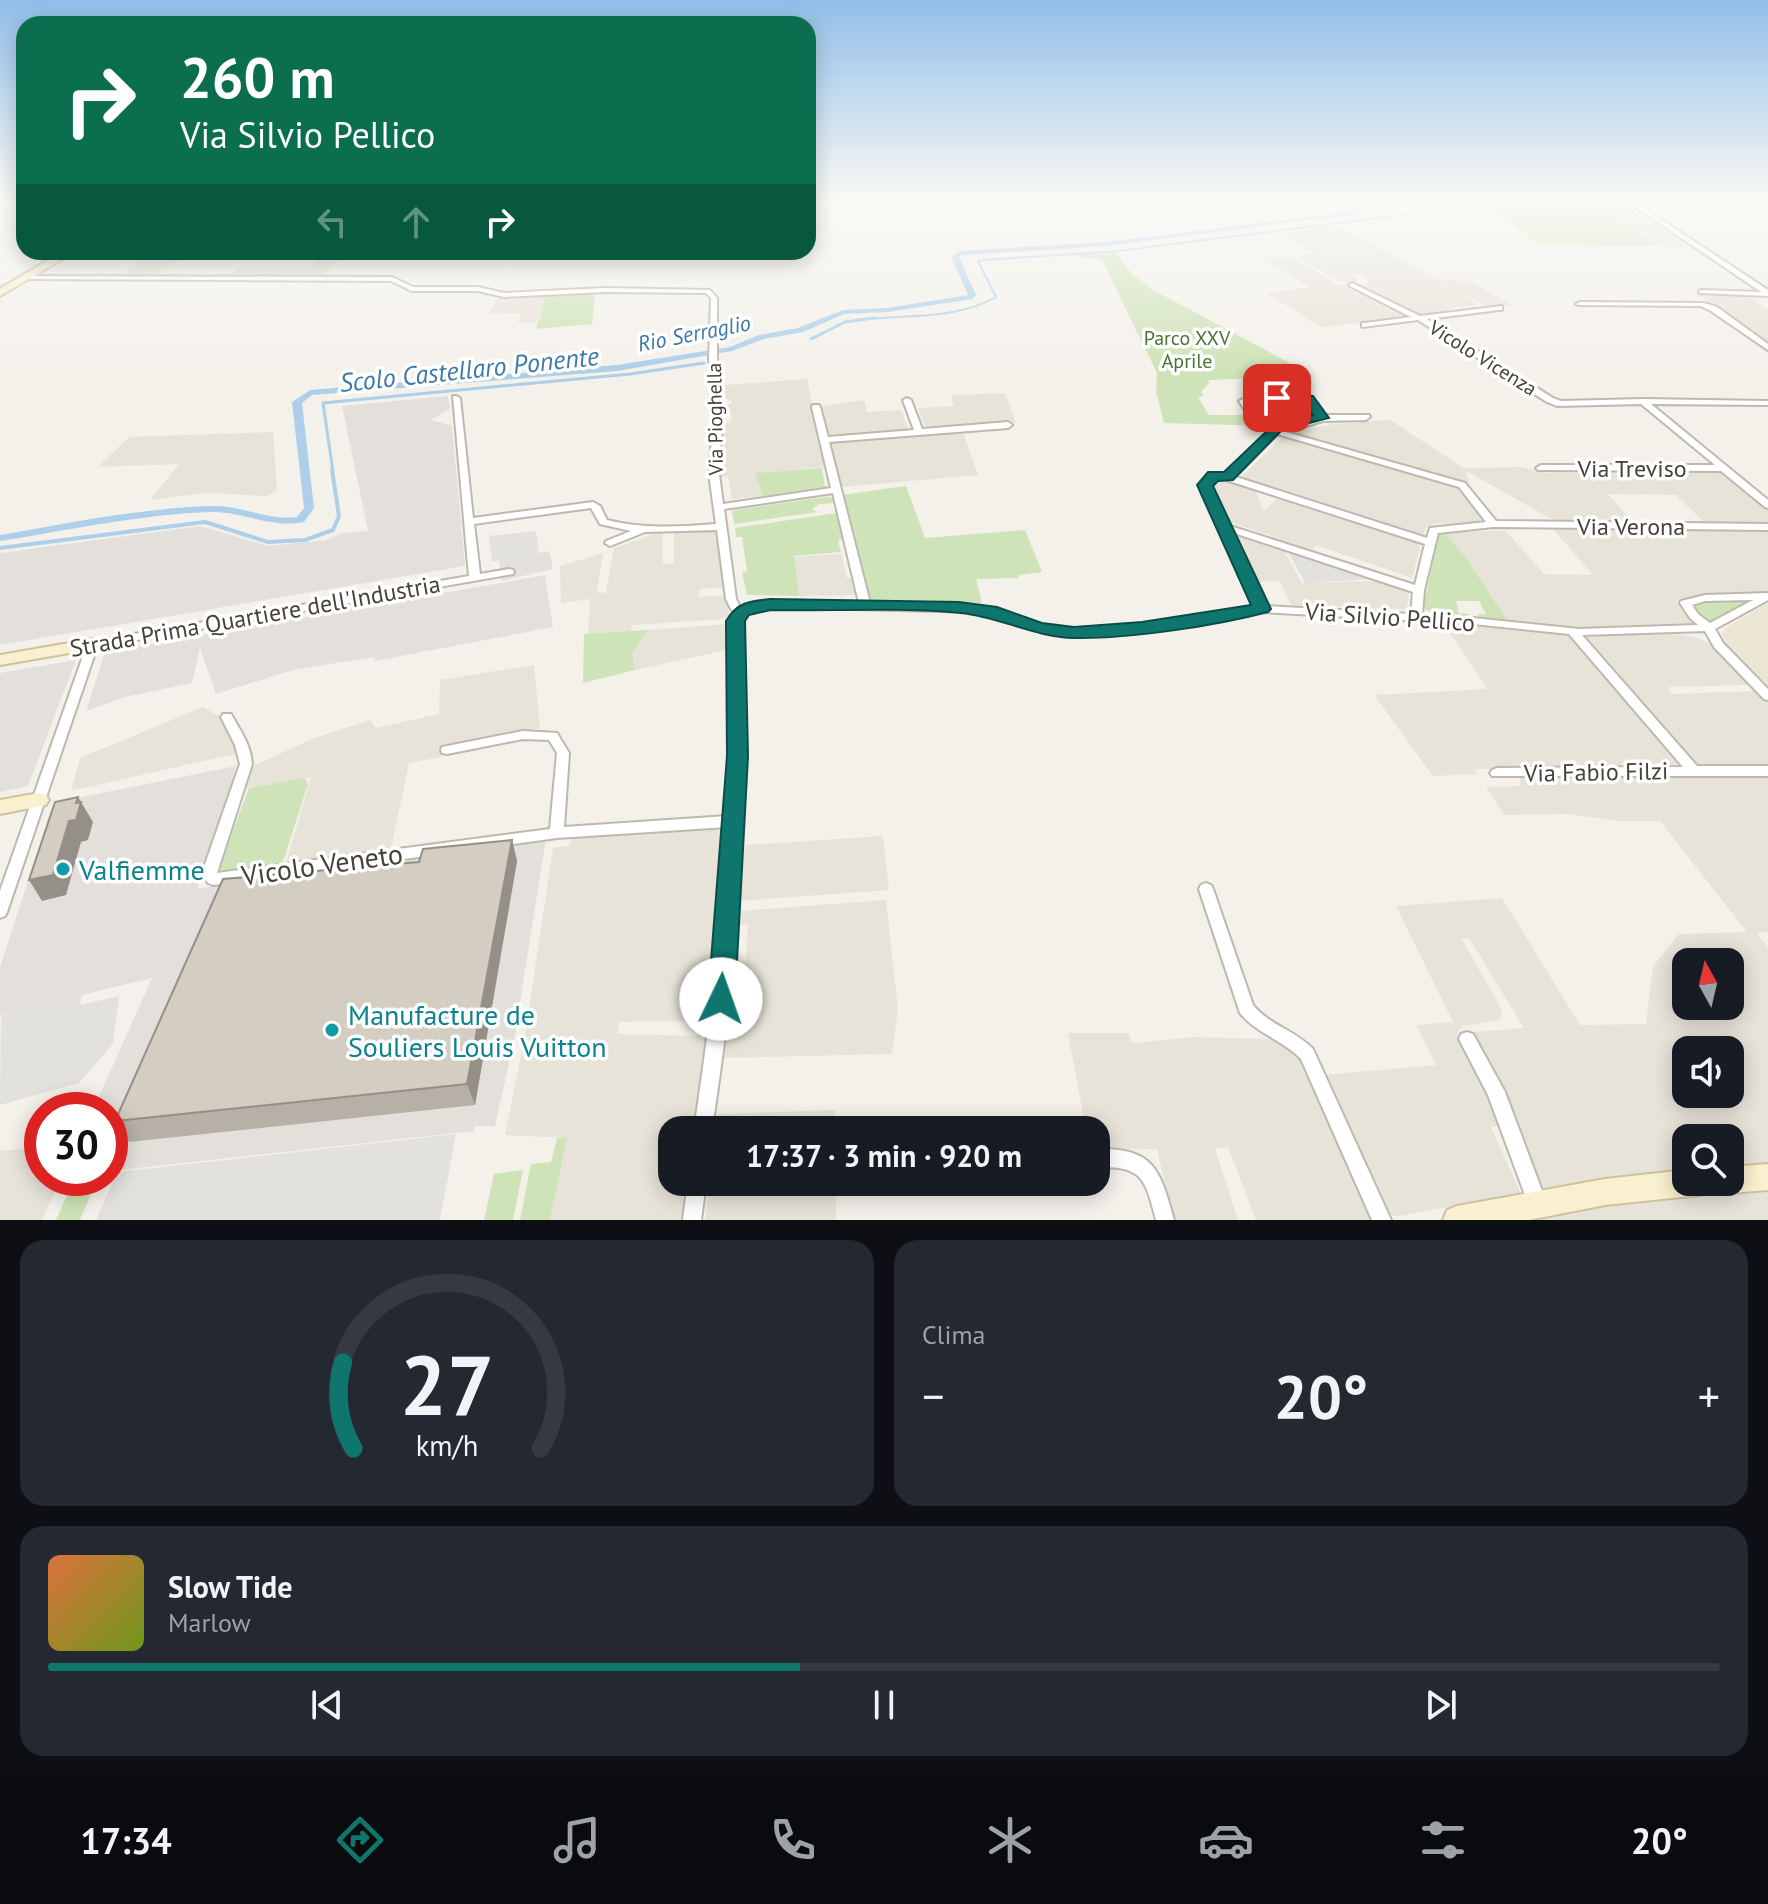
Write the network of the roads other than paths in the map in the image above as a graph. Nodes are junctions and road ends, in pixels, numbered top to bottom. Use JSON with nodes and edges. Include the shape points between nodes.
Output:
{"nodes":[{"id":1,"x":1713,"y":257,"type":"edge"},
{"id":2,"x":56,"y":260,"type":"edge"},
{"id":3,"x":27,"y":277,"type":"junction"},
{"id":4,"x":1352,"y":285,"type":"dead end"},
{"id":5,"x":1701,"y":292,"type":"dead end"},
{"id":6,"x":0,"y":293,"type":"edge"},
{"id":7,"x":1768,"y":294,"type":"edge"},
{"id":8,"x":1580,"y":304,"type":"dead end"},
{"id":9,"x":1499,"y":308,"type":"dead end"},
{"id":10,"x":1418,"y":318,"type":"junction"},
{"id":11,"x":1365,"y":325,"type":"dead end"},
{"id":12,"x":1768,"y":348,"type":"edge"},
{"id":13,"x":456,"y":398,"type":"dead end"},
{"id":14,"x":907,"y":400,"type":"dead end"},
{"id":15,"x":1643,"y":401,"type":"junction"},
{"id":16,"x":1768,"y":403,"type":"edge"},
{"id":17,"x":816,"y":407,"type":"dead end"},
{"id":18,"x":1366,"y":417,"type":"dead end"},
{"id":19,"x":1322,"y":418,"type":"junction"},
{"id":20,"x":1008,"y":425,"type":"dead end"},
{"id":21,"x":1278,"y":428,"type":"junction"},
{"id":22,"x":919,"y":432,"type":"junction"},
{"id":23,"x":824,"y":440,"type":"junction"},
{"id":24,"x":1541,"y":468,"type":"dead end"},
{"id":25,"x":1723,"y":468,"type":"junction"},
{"id":26,"x":1227,"y":477,"type":"junction"},
{"id":27,"x":836,"y":490,"type":"junction"},
{"id":28,"x":1768,"y":505,"type":"edge"},
{"id":29,"x":719,"y":507,"type":"junction"},
{"id":30,"x":471,"y":521,"type":"junction"},
{"id":31,"x":1493,"y":524,"type":"junction"},
{"id":32,"x":1222,"y":526,"type":"junction"},
{"id":33,"x":721,"y":527,"type":"junction"},
{"id":34,"x":1768,"y":527,"type":"edge"},
{"id":35,"x":646,"y":528,"type":"junction"},
{"id":36,"x":1429,"y":542,"type":"junction"},
{"id":37,"x":610,"y":543,"type":"dead end"},
{"id":38,"x":509,"y":572,"type":"dead end"},
{"id":39,"x":475,"y":579,"type":"junction"},
{"id":40,"x":1419,"y":590,"type":"junction"},
{"id":41,"x":1766,"y":597,"type":"edge"},
{"id":42,"x":865,"y":606,"type":"junction"},
{"id":43,"x":1262,"y":609,"type":"junction"},
{"id":44,"x":741,"y":611,"type":"junction"},
{"id":45,"x":1416,"y":618,"type":"junction"},
{"id":46,"x":1709,"y":628,"type":"junction"},
{"id":47,"x":1682,"y":630,"type":"junction"},
{"id":48,"x":1573,"y":632,"type":"junction"},
{"id":49,"x":92,"y":644,"type":"junction"},
{"id":50,"x":1718,"y":645,"type":"junction"},
{"id":51,"x":0,"y":660,"type":"edge"},
{"id":52,"x":1768,"y":696,"type":"edge"},
{"id":53,"x":227,"y":717,"type":"dead end"},
{"id":54,"x":447,"y":750,"type":"dead end"},
{"id":55,"x":1694,"y":771,"type":"junction"},
{"id":56,"x":1768,"y":771,"type":"edge"},
{"id":57,"x":1497,"y":773,"type":"dead end"},
{"id":58,"x":39,"y":800,"type":"junction"},
{"id":59,"x":0,"y":807,"type":"edge"},
{"id":60,"x":735,"y":821,"type":"junction"},
{"id":61,"x":557,"y":833,"type":"junction"},
{"id":62,"x":1206,"y":889,"type":"dead end"},
{"id":63,"x":0,"y":912,"type":"edge"},
{"id":64,"x":1467,"y":1039,"type":"dead end"},
{"id":65,"x":705,"y":1116,"type":"edge"},
{"id":66,"x":1110,"y":1159,"type":"edge"},
{"id":67,"x":1768,"y":1177,"type":"edge"},
{"id":68,"x":1744,"y":1179,"type":"edge"},
{"id":69,"x":1672,"y":1185,"type":"edge"},
{"id":70,"x":695,"y":1196,"type":"edge"},
{"id":71,"x":1538,"y":1205,"type":"junction"},
{"id":72,"x":692,"y":1220,"type":"edge"},
{"id":73,"x":1165,"y":1220,"type":"edge"},
{"id":74,"x":1382,"y":1220,"type":"edge"},
{"id":75,"x":1457,"y":1220,"type":"edge"}],
"edges":[{"from":1,"to":7,"type":"street"},
{"from":2,"to":3,"type":"street"},
{"from":3,"to":6,"type":"street"},
{"from":3,"to":29,"type":"street","name":"Via Pioghella","via":[[400,280],[407,288],[478,289],[511,296],[708,291],[714,298],[719,404],[714,467]]},
{"from":4,"to":10,"type":"street","name":"Vicolo Vicenza"},
{"from":5,"to":7,"type":"street"},
{"from":8,"to":12,"type":"street","via":[[1702,304]]},
{"from":9,"to":10,"type":"street","name":"Vicolo Vicenza"},
{"from":10,"to":11,"type":"street","name":"Vicolo Vicenza"},
{"from":10,"to":15,"type":"street","name":"Vicolo Vicenza","via":[[1550,400]]},
{"from":13,"to":30,"type":"street"},
{"from":14,"to":22,"type":"street"},
{"from":15,"to":16,"type":"street","name":"Vicolo Vicenza"},
{"from":15,"to":25,"type":"street"},
{"from":17,"to":23,"type":"street"},
{"from":18,"to":19,"type":"street"},
{"from":19,"to":21,"type":"street"},
{"from":19,"to":21,"type":"street","via":[[1308,399],[1243,401],[1253,416]]},
{"from":20,"to":22,"type":"street"},
{"from":21,"to":26,"type":"street"},
{"from":21,"to":31,"type":"street","via":[[1462,485]]},
{"from":22,"to":23,"type":"street"},
{"from":23,"to":27,"type":"street"},
{"from":24,"to":25,"type":"street","name":"Via Treviso"},
{"from":25,"to":28,"type":"street"},
{"from":26,"to":32,"type":"street","via":[[1214,476],[1205,485]]},
{"from":26,"to":36,"type":"street"},
{"from":27,"to":29,"type":"street"},
{"from":27,"to":42,"type":"street"},
{"from":29,"to":33,"type":"street","name":"Via Pioghella"},
{"from":30,"to":35,"type":"street","via":[[593,505],[603,522]]},
{"from":30,"to":39,"type":"street"},
{"from":31,"to":34,"type":"street","name":"Via Verona"},
{"from":31,"to":36,"type":"street","name":"Via Verona","via":[[1439,528]]},
{"from":32,"to":40,"type":"street"},
{"from":32,"to":43,"type":"street"},
{"from":33,"to":35,"type":"street"},
{"from":33,"to":44,"type":"street","name":"Via Pioghella","via":[[731,599]]},
{"from":35,"to":37,"type":"street"},
{"from":36,"to":40,"type":"street"},
{"from":38,"to":39,"type":"street","name":"Strada Prima Quartiere dell'Industria"},
{"from":39,"to":49,"type":"street","name":"Strada Prima Quartiere dell'Industria"},
{"from":40,"to":45,"type":"street"},
{"from":41,"to":46,"type":"street","name":"Via Silvio Pellico"},
{"from":41,"to":46,"type":"street","name":"Via Silvio Pellico","via":[[1685,603]]},
{"from":42,"to":43,"type":"street","name":"Via Silvio Pellico","via":[[980,609],[1038,628],[1074,633]]},
{"from":42,"to":44,"type":"street","name":"Via Silvio Pellico","via":[[771,604]]},
{"from":43,"to":45,"type":"street","name":"Via Silvio Pellico"},
{"from":44,"to":60,"type":"street","name":"Via Pioghella","via":[[736,621]]},
{"from":45,"to":48,"type":"street","name":"Via Silvio Pellico"},
{"from":46,"to":47,"type":"street","name":"Via Silvio Pellico"},
{"from":46,"to":50,"type":"street"},
{"from":47,"to":48,"type":"street","name":"Via Silvio Pellico"},
{"from":47,"to":50,"type":"street"},
{"from":48,"to":55,"type":"street","name":"Via Fabio Filzi"},
{"from":49,"to":51,"type":"street","name":"Strada Prima Quartiere dell'Industria"},
{"from":49,"to":58,"type":"street"},
{"from":50,"to":52,"type":"street"},
{"from":53,"to":61,"type":"street","name":"Vicolo Veneto","via":[[244,746],[246,764],[209,873],[213,879]]},
{"from":54,"to":61,"type":"street","via":[[523,735],[553,736],[563,753]]},
{"from":55,"to":56,"type":"street","name":"Via Fabio Filzi"},
{"from":55,"to":57,"type":"street","name":"Via Fabio Filzi"},
{"from":58,"to":59,"type":"street"},
{"from":58,"to":63,"type":"street"},
{"from":60,"to":61,"type":"street","name":"Vicolo Veneto"},
{"from":60,"to":65,"type":"street","name":"Via Pioghella","via":[[721,999]]},
{"from":62,"to":74,"type":"street","via":[[1246,1008],[1258,1023],[1293,1039],[1307,1054]]},
{"from":64,"to":71,"type":"street","via":[[1496,1092]]},
{"from":66,"to":73,"type":"street","via":[[1134,1160],[1149,1171]]},
{"from":67,"to":68,"type":"street"},
{"from":69,"to":71,"type":"street"},
{"from":70,"to":72,"type":"street"},
{"from":71,"to":75,"type":"street"}]}
